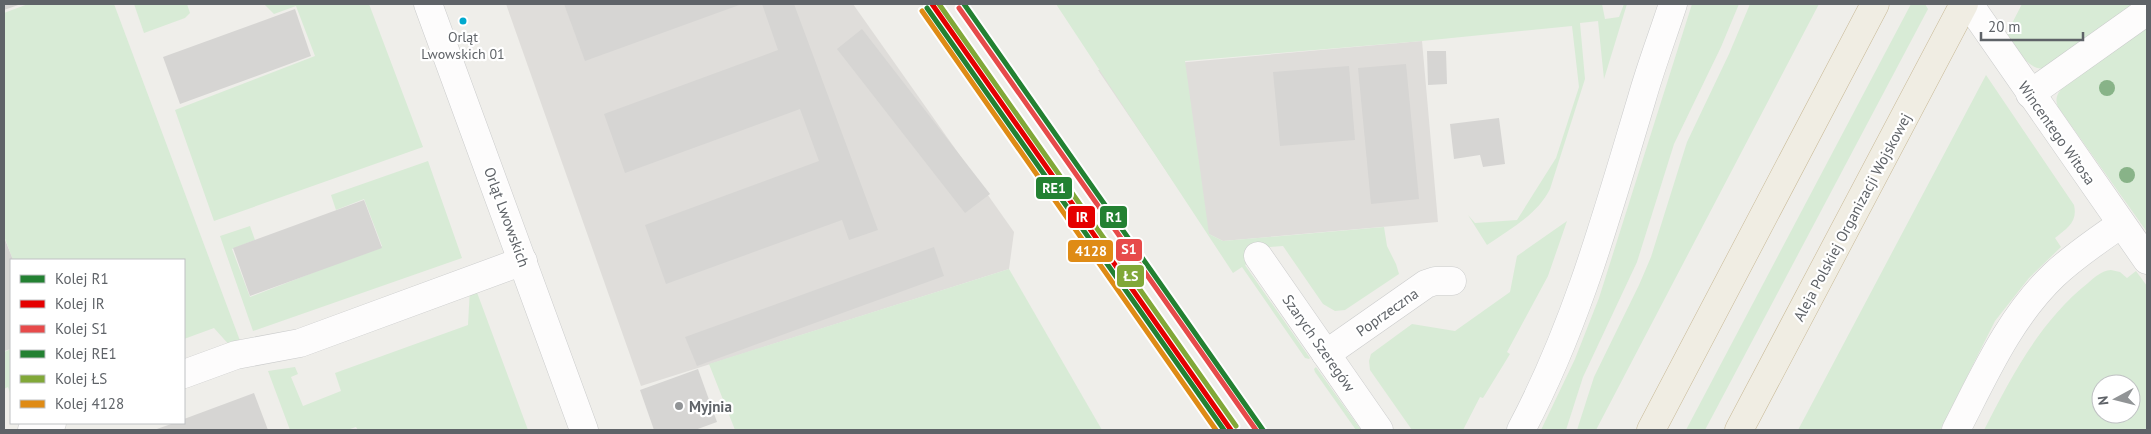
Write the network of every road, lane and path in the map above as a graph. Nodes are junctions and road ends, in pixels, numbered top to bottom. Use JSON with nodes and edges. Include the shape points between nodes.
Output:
{"nodes":[{"id":1,"x":428,"y":4,"type":"edge"},
{"id":2,"x":1673,"y":4,"type":"edge"},
{"id":3,"x":1875,"y":4,"type":"edge"},
{"id":4,"x":1964,"y":4,"type":"edge"},
{"id":5,"x":1969,"y":4,"type":"edge"},
{"id":6,"x":2147,"y":11,"type":"edge"},
{"id":7,"x":2030,"y":94,"type":"junction"},
{"id":8,"x":2121,"y":224,"type":"junction"},
{"id":9,"x":1258,"y":256,"type":"dead end"},
{"id":10,"x":2147,"y":260,"type":"edge"},
{"id":11,"x":523,"y":261,"type":"junction"},
{"id":12,"x":1452,"y":281,"type":"dead end"},
{"id":13,"x":1326,"y":354,"type":"junction"},
{"id":14,"x":185,"y":374,"type":"edge"},
{"id":15,"x":49,"y":424,"type":"edge"},
{"id":16,"x":32,"y":430,"type":"edge"},
{"id":17,"x":584,"y":430,"type":"edge"},
{"id":18,"x":1380,"y":430,"type":"edge"},
{"id":19,"x":1521,"y":430,"type":"edge"},
{"id":20,"x":1651,"y":430,"type":"edge"},
{"id":21,"x":1739,"y":430,"type":"edge"},
{"id":22,"x":1956,"y":430,"type":"edge"}],
"edges":[{"from":1,"to":11,"type":"street","name":"Orląt Lwowskich"},
{"from":2,"to":19,"type":"street","via":[[1579,301]]},
{"from":3,"to":20,"type":"highway"},
{"from":4,"to":21,"type":"highway","name":"Aleja Polskiej Organizacji Wojskowej"},
{"from":5,"to":7,"type":"street","name":"Wincentego Witosa"},
{"from":6,"to":7,"type":"street"},
{"from":7,"to":8,"type":"street","name":"Wincentego Witosa"},
{"from":8,"to":10,"type":"street","name":"Wincentego Witosa"},
{"from":8,"to":22,"type":"street","via":[[2054,275],[2029,302],[1995,353]]},
{"from":9,"to":13,"type":"street","name":"Szarych Szeregów"},
{"from":11,"to":14,"type":"street","via":[[300,343],[236,355]]},
{"from":11,"to":17,"type":"street","name":"Orląt Lwowskich"},
{"from":12,"to":13,"type":"street","name":"Poprzeczna","via":[[1426,284]]},
{"from":13,"to":18,"type":"street","name":"Szarych Szeregów"},
{"from":15,"to":16,"type":"street"}]}
